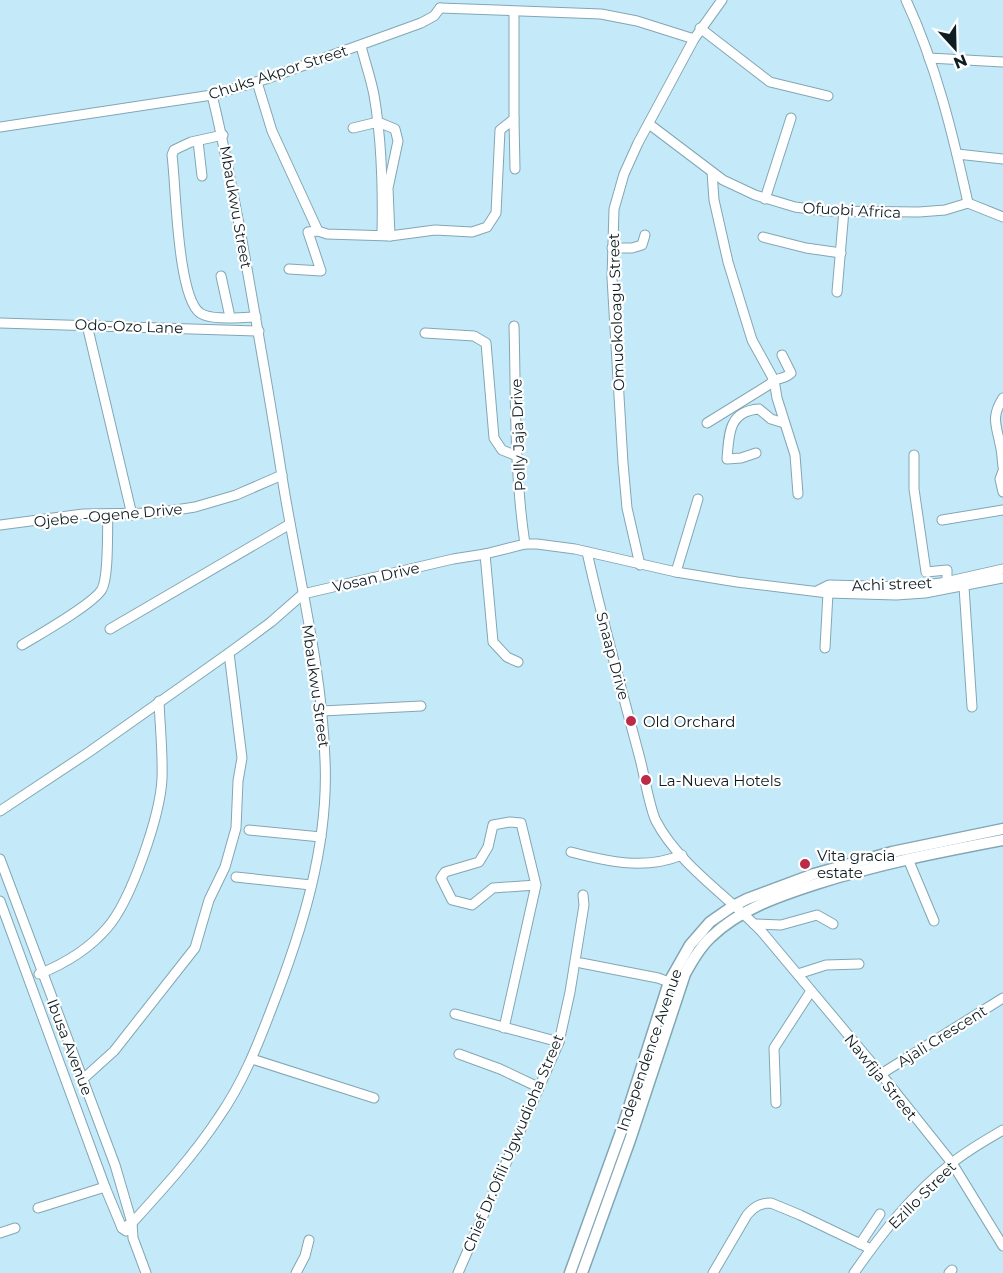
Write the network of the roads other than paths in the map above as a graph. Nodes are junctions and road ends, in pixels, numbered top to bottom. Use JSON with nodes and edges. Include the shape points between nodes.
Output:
{"nodes":[{"id":1,"x":565,"y":0,"type":"edge"},
{"id":2,"x":722,"y":0,"type":"edge"},
{"id":3,"x":906,"y":0,"type":"edge"},
{"id":4,"x":439,"y":4,"type":"edge"},
{"id":5,"x":566,"y":11,"type":"junction"},
{"id":6,"x":514,"y":12,"type":"junction"},
{"id":7,"x":700,"y":28,"type":"junction"},
{"id":8,"x":694,"y":39,"type":"junction"},
{"id":9,"x":361,"y":46,"type":"junction"},
{"id":10,"x":929,"y":58,"type":"junction"},
{"id":11,"x":1003,"y":62,"type":"edge"},
{"id":12,"x":257,"y":82,"type":"junction"},
{"id":13,"x":212,"y":95,"type":"junction"},
{"id":14,"x":828,"y":96,"type":"dead end"},
{"id":15,"x":791,"y":118,"type":"dead end"},
{"id":16,"x":514,"y":119,"type":"junction"},
{"id":17,"x":378,"y":122,"type":"junction"},
{"id":18,"x":649,"y":124,"type":"junction"},
{"id":19,"x":0,"y":127,"type":"edge"},
{"id":20,"x":353,"y":128,"type":"dead end"},
{"id":21,"x":223,"y":135,"type":"junction"},
{"id":22,"x":198,"y":141,"type":"junction"},
{"id":23,"x":957,"y":154,"type":"junction"},
{"id":24,"x":1003,"y":159,"type":"edge"},
{"id":25,"x":515,"y":169,"type":"dead end"},
{"id":26,"x":712,"y":172,"type":"junction"},
{"id":27,"x":202,"y":176,"type":"dead end"},
{"id":28,"x":765,"y":199,"type":"junction"},
{"id":29,"x":968,"y":204,"type":"junction"},
{"id":30,"x":844,"y":210,"type":"junction"},
{"id":31,"x":1003,"y":217,"type":"edge"},
{"id":32,"x":318,"y":231,"type":"junction"},
{"id":33,"x":386,"y":235,"type":"junction"},
{"id":34,"x":645,"y":235,"type":"dead end"},
{"id":35,"x":763,"y":237,"type":"dead end"},
{"id":36,"x":612,"y":248,"type":"junction"},
{"id":37,"x":841,"y":253,"type":"junction"},
{"id":38,"x":289,"y":269,"type":"dead end"},
{"id":39,"x":221,"y":276,"type":"dead end"},
{"id":40,"x":837,"y":292,"type":"dead end"},
{"id":41,"x":230,"y":317,"type":"junction"},
{"id":42,"x":256,"y":317,"type":"junction"},
{"id":43,"x":0,"y":323,"type":"edge"},
{"id":44,"x":87,"y":325,"type":"junction"},
{"id":45,"x":514,"y":326,"type":"dead end"},
{"id":46,"x":259,"y":331,"type":"junction"},
{"id":47,"x":425,"y":333,"type":"dead end"},
{"id":48,"x":782,"y":356,"type":"dead end"},
{"id":49,"x":774,"y":380,"type":"junction"},
{"id":50,"x":1003,"y":398,"type":"edge"},
{"id":51,"x":707,"y":423,"type":"dead end"},
{"id":52,"x":784,"y":423,"type":"junction"},
{"id":53,"x":756,"y":453,"type":"dead end"},
{"id":54,"x":914,"y":455,"type":"dead end"},
{"id":55,"x":517,"y":456,"type":"junction"},
{"id":56,"x":1003,"y":469,"type":"edge"},
{"id":57,"x":282,"y":475,"type":"junction"},
{"id":58,"x":1003,"y":492,"type":"edge"},
{"id":59,"x":798,"y":494,"type":"dead end"},
{"id":60,"x":698,"y":499,"type":"dead end"},
{"id":61,"x":1003,"y":510,"type":"edge"},
{"id":62,"x":108,"y":514,"type":"junction"},
{"id":63,"x":132,"y":515,"type":"junction"},
{"id":64,"x":942,"y":520,"type":"dead end"},
{"id":65,"x":290,"y":524,"type":"junction"},
{"id":66,"x":0,"y":525,"type":"edge"},
{"id":67,"x":525,"y":544,"type":"junction"},
{"id":68,"x":587,"y":552,"type":"junction"},
{"id":69,"x":485,"y":554,"type":"junction"},
{"id":70,"x":640,"y":566,"type":"junction"},
{"id":71,"x":1003,"y":569,"type":"edge"},
{"id":72,"x":676,"y":572,"type":"junction"},
{"id":73,"x":1003,"y":578,"type":"edge"},
{"id":74,"x":947,"y":581,"type":"junction"},
{"id":75,"x":964,"y":587,"type":"junction"},
{"id":76,"x":816,"y":591,"type":"junction"},
{"id":77,"x":828,"y":593,"type":"junction"},
{"id":78,"x":303,"y":594,"type":"junction"},
{"id":79,"x":110,"y":629,"type":"dead end"},
{"id":80,"x":21,"y":645,"type":"dead end"},
{"id":81,"x":825,"y":648,"type":"dead end"},
{"id":82,"x":229,"y":653,"type":"junction"},
{"id":83,"x":518,"y":662,"type":"dead end"},
{"id":84,"x":159,"y":701,"type":"junction"},
{"id":85,"x":421,"y":706,"type":"dead end"},
{"id":86,"x":972,"y":707,"type":"dead end"},
{"id":87,"x":322,"y":711,"type":"junction"},
{"id":88,"x":0,"y":811,"type":"edge"},
{"id":89,"x":1003,"y":829,"type":"edge"},
{"id":90,"x":249,"y":830,"type":"dead end"},
{"id":91,"x":321,"y":837,"type":"junction"},
{"id":92,"x":1003,"y":840,"type":"edge"},
{"id":93,"x":572,"y":852,"type":"dead end"},
{"id":94,"x":682,"y":855,"type":"junction"},
{"id":95,"x":893,"y":857,"type":"junction"},
{"id":96,"x":0,"y":859,"type":"edge"},
{"id":97,"x":908,"y":859,"type":"junction"},
{"id":98,"x":236,"y":877,"type":"dead end"},
{"id":99,"x":311,"y":885,"type":"junction"},
{"id":100,"x":536,"y":885,"type":"junction"},
{"id":101,"x":583,"y":900,"type":"dead end"},
{"id":102,"x":0,"y":901,"type":"edge"},
{"id":103,"x":734,"y":906,"type":"junction"},
{"id":104,"x":744,"y":913,"type":"junction"},
{"id":105,"x":934,"y":921,"type":"dead end"},
{"id":106,"x":754,"y":924,"type":"junction"},
{"id":107,"x":833,"y":924,"type":"dead end"},
{"id":108,"x":581,"y":963,"type":"dead end"},
{"id":109,"x":859,"y":964,"type":"dead end"},
{"id":110,"x":42,"y":973,"type":"junction"},
{"id":111,"x":798,"y":974,"type":"junction"},
{"id":112,"x":29,"y":978,"type":"junction"},
{"id":113,"x":669,"y":982,"type":"junction"},
{"id":114,"x":811,"y":991,"type":"junction"},
{"id":115,"x":1003,"y":998,"type":"edge"},
{"id":116,"x":455,"y":1014,"type":"dead end"},
{"id":117,"x":504,"y":1028,"type":"junction"},
{"id":118,"x":559,"y":1042,"type":"junction"},
{"id":119,"x":459,"y":1054,"type":"dead end"},
{"id":120,"x":252,"y":1059,"type":"junction"},
{"id":121,"x":881,"y":1074,"type":"junction"},
{"id":122,"x":83,"y":1079,"type":"junction"},
{"id":123,"x":538,"y":1087,"type":"junction"},
{"id":124,"x":374,"y":1098,"type":"dead end"},
{"id":125,"x":776,"y":1102,"type":"dead end"},
{"id":126,"x":1003,"y":1130,"type":"edge"},
{"id":127,"x":952,"y":1163,"type":"junction"},
{"id":128,"x":105,"y":1187,"type":"junction"},
{"id":129,"x":38,"y":1208,"type":"dead end"},
{"id":130,"x":880,"y":1214,"type":"dead end"},
{"id":131,"x":132,"y":1223,"type":"junction"},
{"id":132,"x":15,"y":1228,"type":"dead end"},
{"id":133,"x":122,"y":1228,"type":"junction"},
{"id":134,"x":0,"y":1233,"type":"edge"},
{"id":135,"x":133,"y":1238,"type":"junction"},
{"id":136,"x":309,"y":1240,"type":"dead end"},
{"id":137,"x":860,"y":1244,"type":"junction"},
{"id":138,"x":1003,"y":1246,"type":"edge"},
{"id":139,"x":871,"y":1249,"type":"junction"},
{"id":140,"x":146,"y":1273,"type":"edge"},
{"id":141,"x":296,"y":1273,"type":"edge"},
{"id":142,"x":458,"y":1273,"type":"edge"},
{"id":143,"x":570,"y":1273,"type":"edge"},
{"id":144,"x":582,"y":1273,"type":"edge"},
{"id":145,"x":713,"y":1273,"type":"edge"},
{"id":146,"x":854,"y":1273,"type":"edge"}],
"edges":[{"from":1,"to":5,"type":"street"},
{"from":2,"to":7,"type":"street","name":"Omuokoloagu Street"},
{"from":3,"to":10,"type":"street"},
{"from":4,"to":6,"type":"street"},
{"from":4,"to":9,"type":"street","name":"Chuks Akpor Street","via":[[434,16],[422,23]]},
{"from":5,"to":6,"type":"street"},
{"from":5,"to":8,"type":"street","via":[[618,17]]},
{"from":6,"to":16,"type":"street"},
{"from":7,"to":8,"type":"street","name":"Omuokoloagu Street"},
{"from":7,"to":14,"type":"street","via":[[770,81]]},
{"from":8,"to":18,"type":"street","name":"Omuokoloagu Street"},
{"from":9,"to":12,"type":"street","name":"Chuks Akpor Street"},
{"from":9,"to":17,"type":"street"},
{"from":10,"to":11,"type":"street"},
{"from":10,"to":23,"type":"street"},
{"from":12,"to":13,"type":"street","name":"Chuks Akpor Street"},
{"from":12,"to":32,"type":"street","via":[[272,131]]},
{"from":13,"to":19,"type":"street","name":"Chuks Akpor Street"},
{"from":13,"to":21,"type":"street","name":"Mbaukwu Street"},
{"from":15,"to":28,"type":"street"},
{"from":16,"to":25,"type":"street"},
{"from":16,"to":33,"type":"street","via":[[500,130],[496,213],[487,227],[471,232],[435,230]]},
{"from":17,"to":20,"type":"street"},
{"from":17,"to":33,"type":"street"},
{"from":17,"to":33,"type":"street","via":[[394,129],[398,141],[388,188]]},
{"from":18,"to":26,"type":"street","name":"Ofuobi Africa"},
{"from":18,"to":36,"type":"street","name":"Omuokoloagu Street","via":[[617,195]]},
{"from":21,"to":22,"type":"street"},
{"from":21,"to":42,"type":"street","name":"Mbaukwu Street"},
{"from":22,"to":27,"type":"street"},
{"from":22,"to":41,"type":"street","via":[[177,147],[172,154],[180,249],[194,307],[210,317]]},
{"from":23,"to":24,"type":"street"},
{"from":23,"to":29,"type":"street"},
{"from":26,"to":28,"type":"street","name":"Ofuobi Africa"},
{"from":26,"to":49,"type":"street","via":[[728,262],[752,340]]},
{"from":28,"to":30,"type":"street","name":"Ofuobi Africa","via":[[805,209]]},
{"from":29,"to":30,"type":"street","name":"Ofuobi Africa","via":[[919,212]]},
{"from":29,"to":31,"type":"street"},
{"from":30,"to":37,"type":"street"},
{"from":32,"to":33,"type":"street"},
{"from":32,"to":38,"type":"street","via":[[308,232],[321,271]]},
{"from":34,"to":36,"type":"street","via":[[642,245]]},
{"from":35,"to":37,"type":"street"},
{"from":36,"to":70,"type":"street","name":"Omuokoloagu Street","via":[[623,463],[627,508]]},
{"from":37,"to":40,"type":"street"},
{"from":39,"to":41,"type":"street"},
{"from":41,"to":42,"type":"street"},
{"from":42,"to":46,"type":"street","name":"Mbaukwu Street"},
{"from":43,"to":44,"type":"street","name":"Odo-Ozo Lane"},
{"from":44,"to":46,"type":"street","name":"Odo-Ozo Lane"},
{"from":44,"to":63,"type":"street"},
{"from":45,"to":55,"type":"street","name":"Polly Jaja Drive"},
{"from":46,"to":57,"type":"street","name":"Mbaukwu Street"},
{"from":47,"to":55,"type":"street","via":[[474,336],[486,343],[494,438],[502,450]]},
{"from":48,"to":49,"type":"street","via":[[791,374]]},
{"from":49,"to":51,"type":"street"},
{"from":49,"to":52,"type":"street"},
{"from":50,"to":56,"type":"street","via":[[997,408],[995,427]]},
{"from":52,"to":53,"type":"street","via":[[759,409],[736,417],[729,434],[727,459]]},
{"from":52,"to":59,"type":"street","via":[[795,455]]},
{"from":54,"to":74,"type":"street","via":[[914,489],[926,572],[947,570]]},
{"from":55,"to":67,"type":"street","name":"Polly Jaja Drive"},
{"from":56,"to":58,"type":"street"},
{"from":57,"to":63,"type":"street","name":"Ojebe -Ogene Drive","via":[[206,505]]},
{"from":57,"to":65,"type":"street","name":"Mbaukwu Street"},
{"from":60,"to":72,"type":"street"},
{"from":61,"to":64,"type":"street"},
{"from":62,"to":63,"type":"street","name":"Ojebe -Ogene Drive"},
{"from":62,"to":66,"type":"street","name":"Ojebe -Ogene Drive"},
{"from":62,"to":80,"type":"street","via":[[107,572],[102,590]]},
{"from":65,"to":78,"type":"street","name":"Mbaukwu Street"},
{"from":65,"to":79,"type":"street"},
{"from":67,"to":68,"type":"street","name":"Vosan Drive"},
{"from":67,"to":69,"type":"street","name":"Vosan Drive"},
{"from":68,"to":70,"type":"street","name":"Vosan Drive"},
{"from":68,"to":94,"type":"street","name":"Snaap Drive","via":[[654,818]]},
{"from":69,"to":78,"type":"street","name":"Vosan Drive"},
{"from":69,"to":83,"type":"street","via":[[493,642]]},
{"from":70,"to":72,"type":"street","name":"Vosan Drive"},
{"from":71,"to":74,"type":"street","name":"Achi street"},
{"from":72,"to":76,"type":"street","name":"Vosan Drive"},
{"from":73,"to":75,"type":"street","name":"Achi street"},
{"from":74,"to":76,"type":"street","name":"Achi street","via":[[904,587],[829,585]]},
{"from":75,"to":77,"type":"street","name":"Achi street","via":[[905,595]]},
{"from":75,"to":86,"type":"street"},
{"from":76,"to":77,"type":"street","name":"Achi street"},
{"from":77,"to":81,"type":"street"},
{"from":78,"to":82,"type":"street","name":"Vosan Drive"},
{"from":78,"to":87,"type":"street","name":"Mbaukwu Street"},
{"from":82,"to":84,"type":"street","name":"Vosan Drive"},
{"from":82,"to":122,"type":"street","via":[[242,758],[236,828],[225,867],[209,900],[195,948],[114,1051]]},
{"from":84,"to":88,"type":"street","name":"Vosan Drive"},
{"from":84,"to":110,"type":"street","via":[[160,795],[153,826],[122,906],[95,940]]},
{"from":85,"to":87,"type":"street"},
{"from":87,"to":91,"type":"street","name":"Mbaukwu Street","via":[[326,769]]},
{"from":89,"to":95,"type":"main road","name":"Independence Avenue"},
{"from":90,"to":91,"type":"street"},
{"from":91,"to":99,"type":"street","name":"Mbaukwu Street"},
{"from":92,"to":97,"type":"main road","name":"Independence Avenue"},
{"from":93,"to":94,"type":"street","via":[[617,863],[663,862]]},
{"from":94,"to":103,"type":"street","name":"Snaap Drive"},
{"from":95,"to":97,"type":"main road","name":"Independence Avenue"},
{"from":95,"to":103,"type":"main road","name":"Independence Avenue","via":[[814,874]]},
{"from":95,"to":104,"type":"main road","name":"Independence Avenue"},
{"from":96,"to":110,"type":"street","name":"Ibusa Avenue"},
{"from":97,"to":105,"type":"street"},
{"from":98,"to":99,"type":"street"},
{"from":99,"to":120,"type":"street","name":"Mbaukwu Street","via":[[281,984]]},
{"from":100,"to":100,"type":"street","via":[[493,888],[472,904],[452,900],[441,878],[445,872],[479,862],[488,847],[493,825],[510,822],[521,823]]},
{"from":100,"to":117,"type":"street"},
{"from":101,"to":118,"type":"street","name":"Chief Dr.Ofili Ugwudioha Street"},
{"from":102,"to":112,"type":"street","name":"Ibusa Avenue"},
{"from":103,"to":104,"type":"street","name":"Snaap Drive"},
{"from":103,"to":113,"type":"main road","name":"Independence Avenue","via":[[710,922],[690,945]]},
{"from":104,"to":106,"type":"street","name":"Nawfija Street"},
{"from":104,"to":144,"type":"main road","name":"Independence Avenue","via":[[712,936],[685,974]]},
{"from":106,"to":107,"type":"street","via":[[781,925],[817,915]]},
{"from":106,"to":111,"type":"street","name":"Nawfija Street"},
{"from":108,"to":113,"type":"street"},
{"from":109,"to":111,"type":"street","via":[[826,965]]},
{"from":110,"to":112,"type":"street"},
{"from":110,"to":122,"type":"street","name":"Ibusa Avenue"},
{"from":111,"to":114,"type":"street","name":"Nawfija Street"},
{"from":112,"to":128,"type":"street","name":"Ibusa Avenue"},
{"from":113,"to":143,"type":"main road","name":"Independence Avenue"},
{"from":114,"to":121,"type":"street","name":"Nawfija Street"},
{"from":114,"to":125,"type":"street","via":[[774,1048]]},
{"from":115,"to":121,"type":"street","name":"Ajali Crescent"},
{"from":116,"to":117,"type":"street"},
{"from":117,"to":118,"type":"street"},
{"from":118,"to":123,"type":"street","name":"Chief Dr.Ofili Ugwudioha Street"},
{"from":119,"to":123,"type":"street"},
{"from":120,"to":124,"type":"street"},
{"from":120,"to":131,"type":"street","name":"Mbaukwu Street","via":[[220,1116],[188,1160]]},
{"from":121,"to":127,"type":"street","name":"Nawfija Street"},
{"from":122,"to":131,"type":"street","name":"Ibusa Avenue"},
{"from":123,"to":142,"type":"street","name":"Chief Dr.Ofili Ugwudioha Street"},
{"from":126,"to":127,"type":"street","name":"Ezillo Street"},
{"from":127,"to":138,"type":"street","name":"Nawfija Street"},
{"from":127,"to":139,"type":"street","name":"Ezillo Street","via":[[902,1210]]},
{"from":128,"to":129,"type":"street"},
{"from":128,"to":133,"type":"street","name":"Ibusa Avenue"},
{"from":130,"to":137,"type":"street"},
{"from":131,"to":133,"type":"street","name":"Mbaukwu Street"},
{"from":131,"to":135,"type":"street","name":"Ibusa Avenue"},
{"from":132,"to":134,"type":"street"},
{"from":133,"to":135,"type":"street","name":"Ibusa Avenue"},
{"from":135,"to":140,"type":"street","name":"Ibusa Avenue"},
{"from":136,"to":141,"type":"street"},
{"from":137,"to":139,"type":"street"},
{"from":137,"to":145,"type":"street","via":[[766,1203],[747,1215]]},
{"from":139,"to":146,"type":"street","name":"Ezillo Street"}]}
